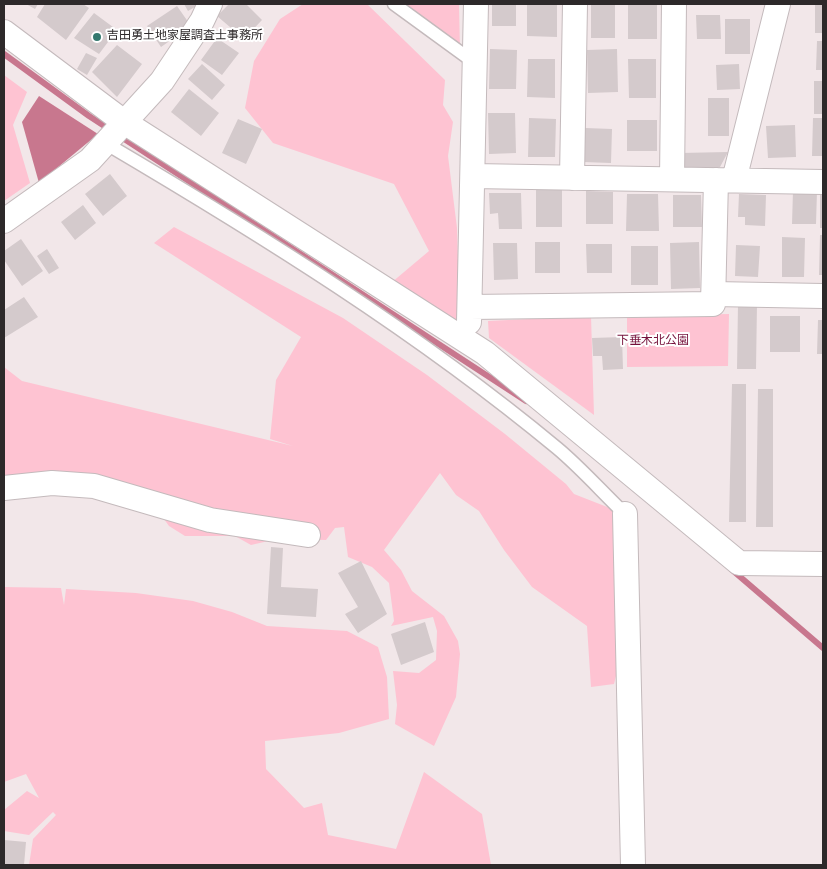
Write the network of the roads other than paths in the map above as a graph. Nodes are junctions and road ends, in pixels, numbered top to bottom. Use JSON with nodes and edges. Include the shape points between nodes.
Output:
{"nodes":[{"id":1,"x":210,"y":4,"type":"edge"},
{"id":2,"x":394,"y":4,"type":"edge"},
{"id":3,"x":476,"y":4,"type":"edge"},
{"id":4,"x":575,"y":4,"type":"edge"},
{"id":5,"x":674,"y":4,"type":"edge"},
{"id":6,"x":778,"y":4,"type":"edge"},
{"id":7,"x":4,"y":32,"type":"edge"},
{"id":8,"x":475,"y":63,"type":"junction"},
{"id":9,"x":117,"y":131,"type":"junction"},
{"id":10,"x":473,"y":176,"type":"junction"},
{"id":11,"x":572,"y":178,"type":"junction"},
{"id":12,"x":672,"y":179,"type":"junction"},
{"id":13,"x":725,"y":180,"type":"junction"},
{"id":14,"x":823,"y":182,"type":"edge"},
{"id":15,"x":4,"y":221,"type":"edge"},
{"id":16,"x":713,"y":294,"type":"junction"},
{"id":17,"x":823,"y":296,"type":"edge"},
{"id":18,"x":470,"y":307,"type":"junction"},
{"id":19,"x":468,"y":342,"type":"junction"},
{"id":20,"x":4,"y":488,"type":"edge"},
{"id":21,"x":625,"y":514,"type":"joint"},
{"id":22,"x":308,"y":535,"type":"dead end"},
{"id":23,"x":823,"y":564,"type":"edge"},
{"id":24,"x":633,"y":865,"type":"edge"}],
"edges":[{"from":1,"to":9,"type":"street","via":[[162,81]]},
{"from":2,"to":8,"type":"lane"},
{"from":3,"to":8,"type":"street"},
{"from":4,"to":11,"type":"street"},
{"from":5,"to":12,"type":"street"},
{"from":6,"to":13,"type":"street"},
{"from":7,"to":9,"type":"street"},
{"from":8,"to":10,"type":"street"},
{"from":9,"to":15,"type":"street","via":[[90,160]]},
{"from":9,"to":19,"type":"street"},
{"from":9,"to":21,"type":"lane","via":[[188,192],[343,290],[558,448]]},
{"from":10,"to":11,"type":"street"},
{"from":10,"to":18,"type":"street"},
{"from":11,"to":12,"type":"street"},
{"from":12,"to":13,"type":"street"},
{"from":13,"to":14,"type":"street"},
{"from":13,"to":16,"type":"street"},
{"from":16,"to":17,"type":"street"},
{"from":16,"to":18,"type":"street","via":[[713,304]]},
{"from":18,"to":19,"type":"street"},
{"from":19,"to":23,"type":"street","via":[[740,563]]},
{"from":20,"to":22,"type":"street","via":[[52,483],[94,486],[210,520]]},
{"from":21,"to":24,"type":"street"}]}
